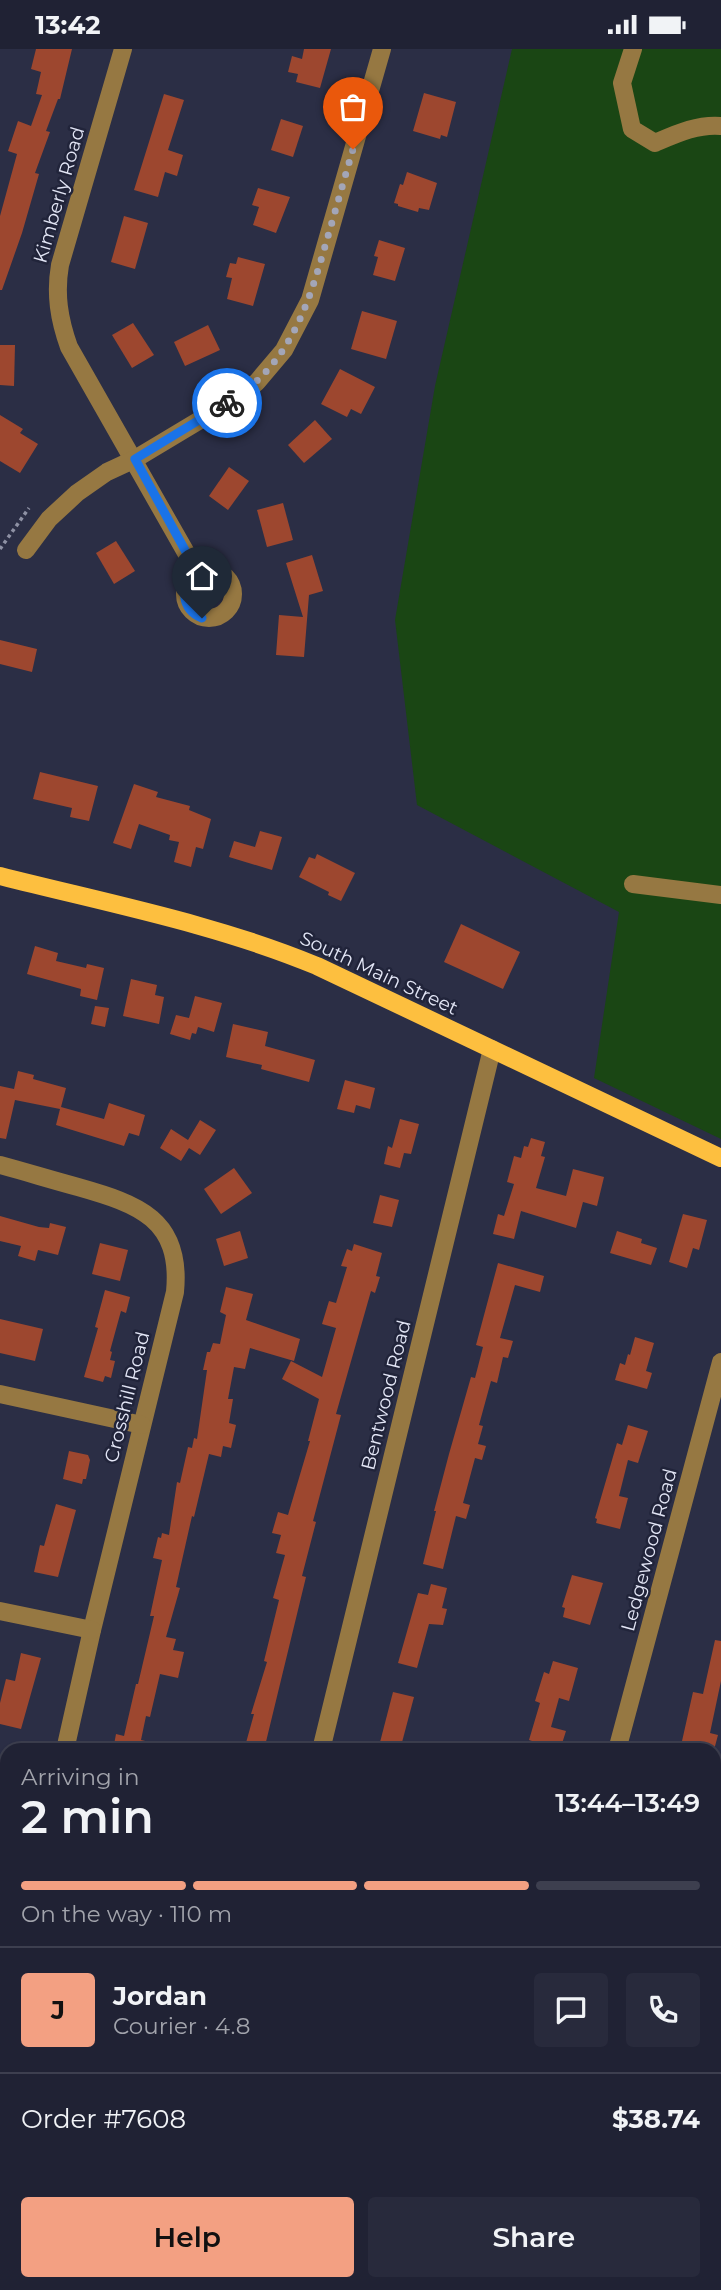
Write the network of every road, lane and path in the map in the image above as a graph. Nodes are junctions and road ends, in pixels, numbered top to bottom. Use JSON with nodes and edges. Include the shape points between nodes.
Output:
{"nodes":[{"id":1,"x":122,"y":49,"type":"edge"},
{"id":2,"x":382,"y":49,"type":"edge"},
{"id":3,"x":633,"y":49,"type":"edge"},
{"id":4,"x":721,"y":126,"type":"edge"},
{"id":5,"x":135,"y":459,"type":"junction"},
{"id":6,"x":29,"y":508,"type":"dead end"},
{"id":7,"x":0,"y":549,"type":"edge"},
{"id":8,"x":26,"y":549,"type":"dead end"},
{"id":9,"x":197,"y":572,"type":"dead end"},
{"id":10,"x":0,"y":876,"type":"edge"},
{"id":11,"x":633,"y":884,"type":"dead end"},
{"id":12,"x":721,"y":895,"type":"edge"},
{"id":13,"x":492,"y":1049,"type":"junction"},
{"id":14,"x":721,"y":1158,"type":"edge"},
{"id":15,"x":0,"y":1165,"type":"edge"},
{"id":16,"x":721,"y":1361,"type":"edge"},
{"id":17,"x":0,"y":1394,"type":"edge"},
{"id":18,"x":142,"y":1425,"type":"junction"},
{"id":19,"x":0,"y":1611,"type":"edge"},
{"id":20,"x":92,"y":1630,"type":"junction"},
{"id":21,"x":67,"y":1743,"type":"edge"},
{"id":22,"x":323,"y":1743,"type":"edge"},
{"id":23,"x":619,"y":1743,"type":"edge"}],
"edges":[{"from":1,"to":5,"type":"street","name":"Kimberly Road","via":[[60,265],[57,296],[69,347]]},
{"from":2,"to":5,"type":"street","via":[[310,300],[284,350],[240,395]]},
{"from":3,"to":4,"type":"street","via":[[622,83],[632,129],[654,143],[683,131]]},
{"from":5,"to":8,"type":"street","via":[[77,493]]},
{"from":5,"to":9,"type":"street","name":"Kimberly Road"},
{"from":6,"to":7,"type":"path"},
{"from":10,"to":13,"type":"main road","name":"South Main Street","via":[[278,950]]},
{"from":11,"to":12,"type":"street"},
{"from":13,"to":14,"type":"main road","name":"South Main Street"},
{"from":13,"to":22,"type":"street","name":"Bentwood Road"},
{"from":15,"to":18,"type":"street","name":"Crosshill Road","via":[[120,1199],[165,1231],[176,1261],[175,1292]]},
{"from":16,"to":23,"type":"street","name":"Ledgewood Road"},
{"from":17,"to":18,"type":"street"},
{"from":18,"to":20,"type":"street","name":"Crosshill Road"},
{"from":19,"to":20,"type":"street"},
{"from":20,"to":21,"type":"street","name":"Crosshill Road"}]}
